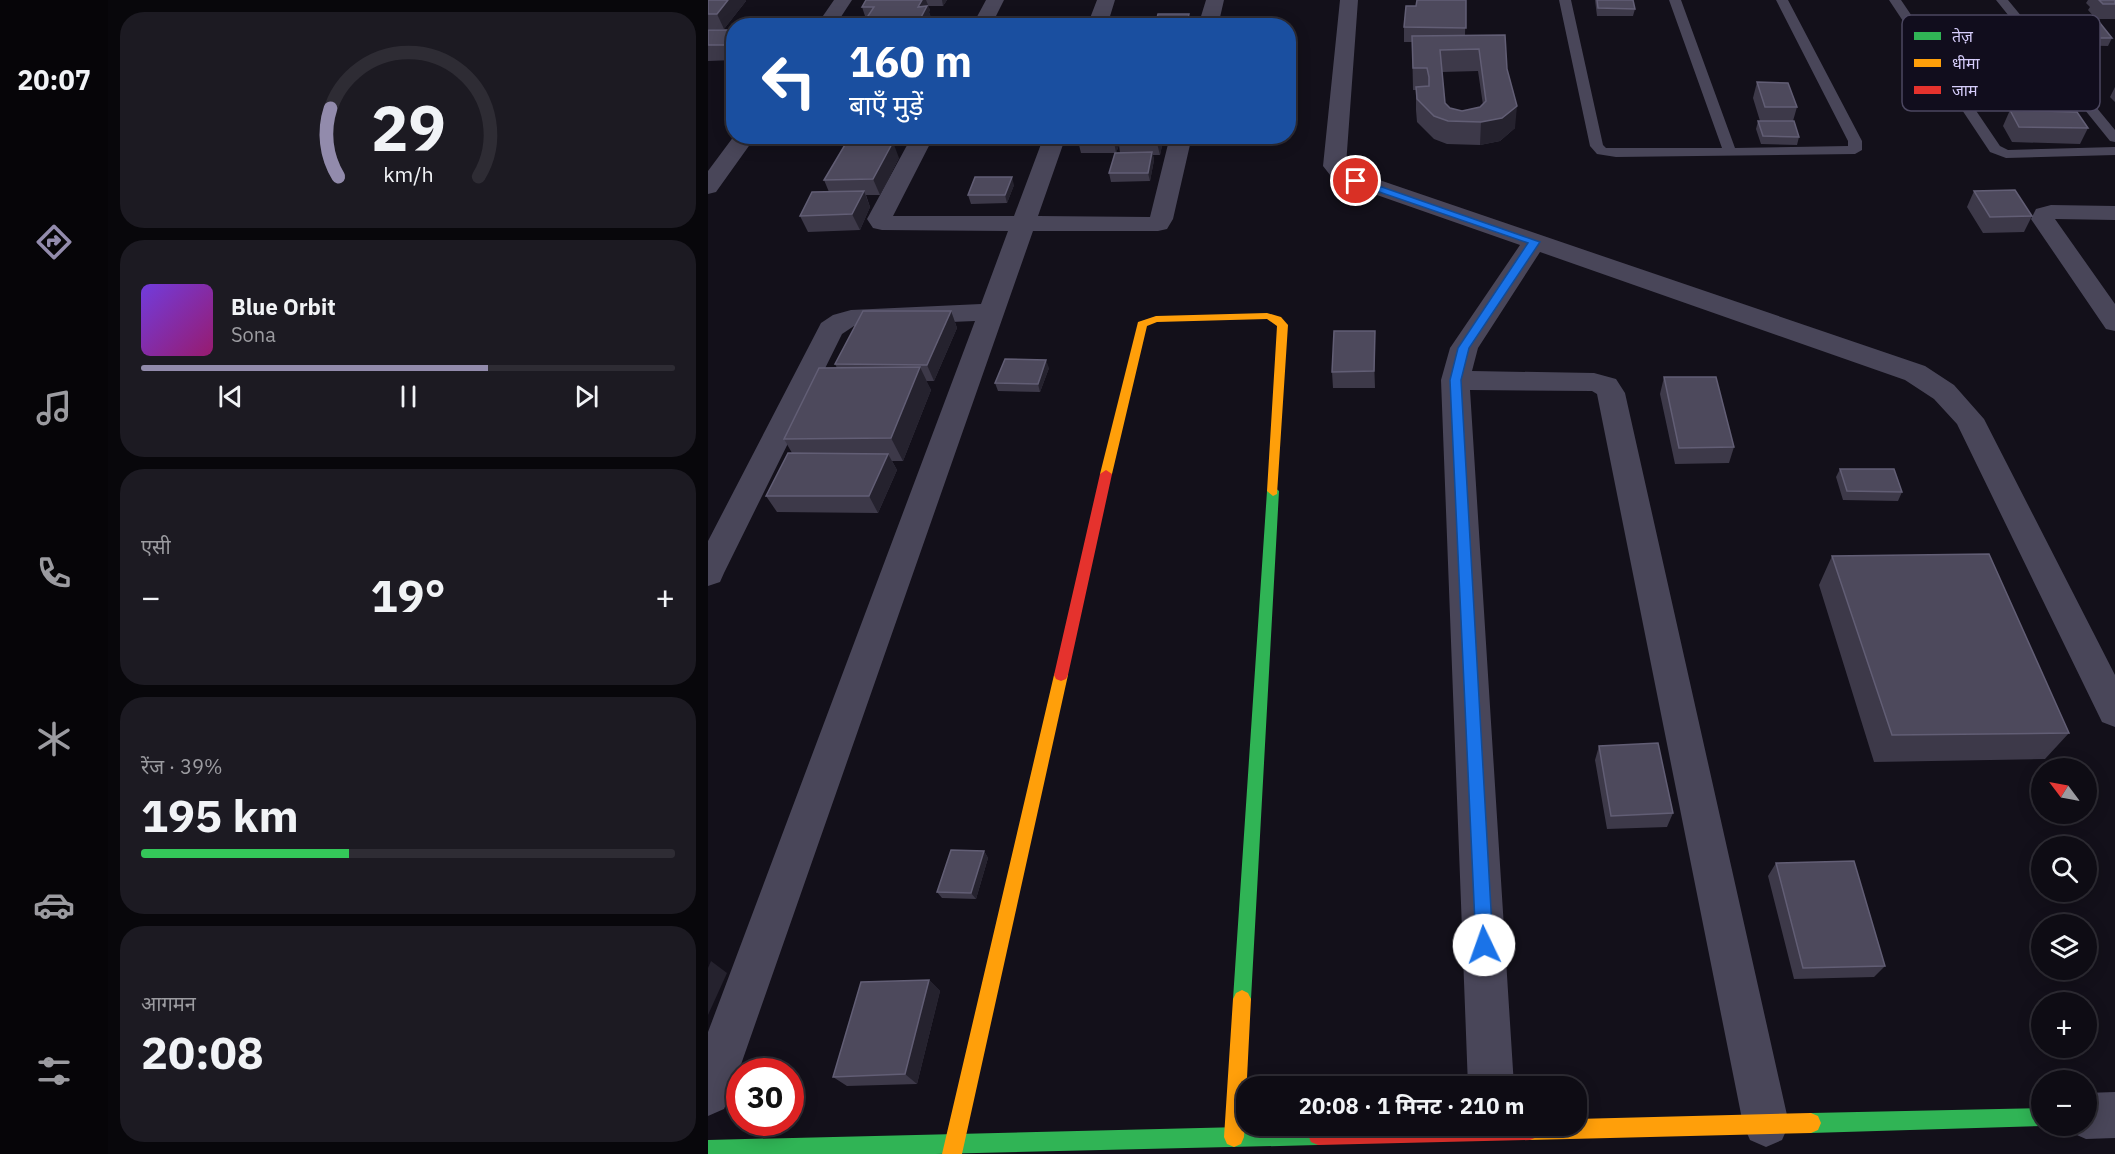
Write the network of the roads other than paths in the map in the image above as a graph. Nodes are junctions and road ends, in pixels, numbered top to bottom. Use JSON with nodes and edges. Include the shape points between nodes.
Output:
{"nodes":[{"id":1,"x":843,"y":0,"type":"edge"},
{"id":2,"x":994,"y":0,"type":"edge"},
{"id":3,"x":1106,"y":0,"type":"edge"},
{"id":4,"x":1215,"y":0,"type":"edge"},
{"id":5,"x":1349,"y":0,"type":"edge"},
{"id":6,"x":1565,"y":0,"type":"edge"},
{"id":7,"x":1675,"y":0,"type":"edge"},
{"id":8,"x":1782,"y":0,"type":"edge"},
{"id":9,"x":1895,"y":0,"type":"edge"},
{"id":10,"x":2002,"y":0,"type":"edge"},
{"id":11,"x":1905,"y":15,"type":"edge"},
{"id":12,"x":2014,"y":15,"type":"edge"},
{"id":13,"x":831,"y":18,"type":"edge"},
{"id":14,"x":985,"y":18,"type":"edge"},
{"id":15,"x":1100,"y":18,"type":"edge"},
{"id":16,"x":1210,"y":18,"type":"edge"},
{"id":17,"x":1969,"y":111,"type":"edge"},
{"id":18,"x":2093,"y":111,"type":"edge"},
{"id":19,"x":2115,"y":138,"type":"edge"},
{"id":20,"x":739,"y":144,"type":"edge"},
{"id":21,"x":918,"y":144,"type":"edge"},
{"id":22,"x":1052,"y":144,"type":"edge"},
{"id":23,"x":1179,"y":144,"type":"edge"},
{"id":24,"x":1729,"y":150,"type":"junction"},
{"id":25,"x":2115,"y":151,"type":"edge"},
{"id":26,"x":708,"y":187,"type":"edge"},
{"id":27,"x":2115,"y":213,"type":"edge"},
{"id":28,"x":1023,"y":224,"type":"junction"},
{"id":29,"x":1534,"y":242,"type":"junction"},
{"id":30,"x":991,"y":312,"type":"junction"},
{"id":31,"x":2115,"y":323,"type":"edge"},
{"id":32,"x":1455,"y":380,"type":"junction"},
{"id":33,"x":708,"y":573,"type":"edge"},
{"id":34,"x":2110,"y":692,"type":"edge"},
{"id":35,"x":1490,"y":1076,"type":"edge"},
{"id":36,"x":708,"y":1093,"type":"edge"},
{"id":37,"x":2115,"y":1115,"type":"edge"},
{"id":38,"x":2097,"y":1116,"type":"edge"},
{"id":39,"x":2031,"y":1117,"type":"edge"},
{"id":40,"x":1766,"y":1124,"type":"junction"},
{"id":41,"x":1587,"y":1127,"type":"edge"},
{"id":42,"x":1263,"y":1136,"type":"edge"},
{"id":43,"x":1234,"y":1137,"type":"junction"},
{"id":44,"x":953,"y":1149,"type":"edge"},
{"id":45,"x":708,"y":1150,"type":"edge"}],
"edges":[{"from":1,"to":13,"type":"street"},
{"from":2,"to":14,"type":"street"},
{"from":3,"to":15,"type":"street"},
{"from":4,"to":16,"type":"street"},
{"from":5,"to":29,"type":"street","via":[[1334,166],[1356,181]]},
{"from":6,"to":24,"type":"lane","via":[[1597,147],[1616,153]]},
{"from":7,"to":24,"type":"lane"},
{"from":8,"to":24,"type":"lane","via":[[1857,146],[1848,151]]},
{"from":9,"to":11,"type":"lane"},
{"from":10,"to":12,"type":"lane"},
{"from":17,"to":25,"type":"lane","via":[[1995,149],[2006,154]]},
{"from":18,"to":19,"type":"lane"},
{"from":20,"to":26,"type":"street"},
{"from":21,"to":28,"type":"street","via":[[879,219],[882,223]]},
{"from":22,"to":28,"type":"street"},
{"from":23,"to":28,"type":"street","via":[[1158,224]]},
{"from":27,"to":31,"type":"street","via":[[2051,212],[2043,219]]},
{"from":28,"to":30,"type":"street"},
{"from":29,"to":32,"type":"street","via":[[1464,348]]},
{"from":29,"to":34,"type":"street","via":[[1915,373],[1944,392],[1969,419]]},
{"from":30,"to":33,"type":"street","via":[[851,318],[831,329]]},
{"from":30,"to":36,"type":"street"},
{"from":32,"to":35,"type":"street"},
{"from":32,"to":40,"type":"street","via":[[1594,382],[1606,386],[1611,393]]},
{"from":37,"to":38,"type":"street"},
{"from":39,"to":40,"type":"street"},
{"from":40,"to":41,"type":"street"},
{"from":42,"to":43,"type":"street"},
{"from":43,"to":44,"type":"street"},
{"from":43,"to":44,"type":"street","via":[[1283,325],[1267,316],[1156,319],[1142,324],[1138,333]]},
{"from":44,"to":45,"type":"street"}]}
